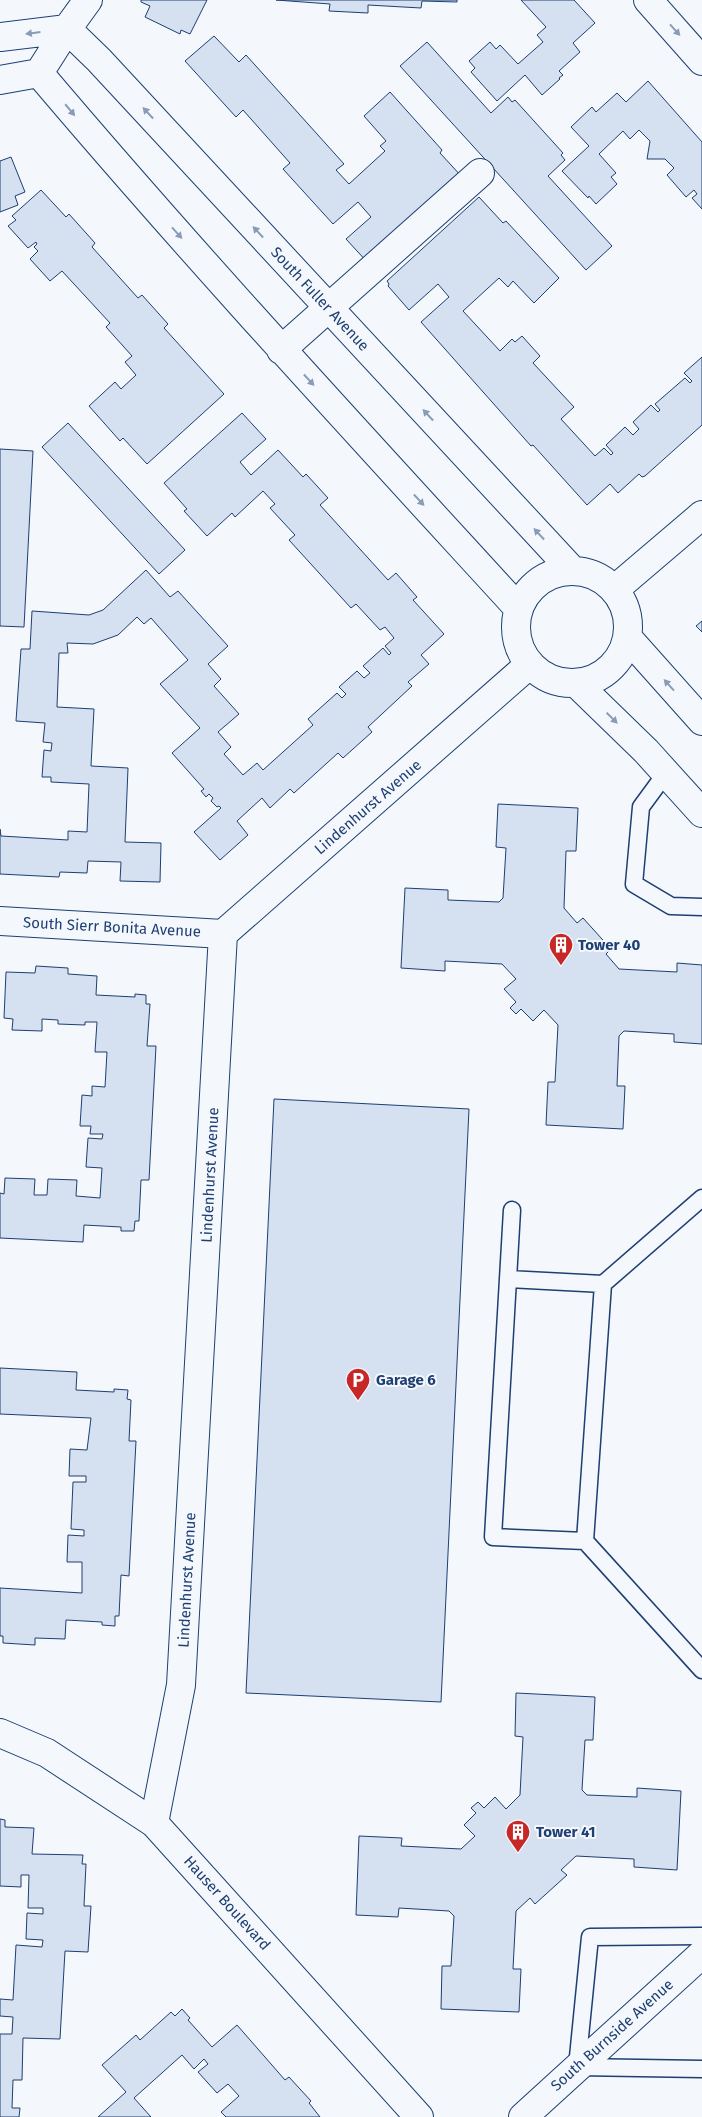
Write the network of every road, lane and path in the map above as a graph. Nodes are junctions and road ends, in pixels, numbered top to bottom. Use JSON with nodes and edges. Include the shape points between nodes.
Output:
{"nodes":[{"id":1,"x":88,"y":0,"type":"edge"},
{"id":2,"x":648,"y":0,"type":"edge"},
{"id":3,"x":66,"y":29,"type":"junction"},
{"id":4,"x":0,"y":37,"type":"edge"},
{"id":5,"x":702,"y":60,"type":"edge"},
{"id":6,"x":39,"y":73,"type":"junction"},
{"id":7,"x":0,"y":80,"type":"edge"},
{"id":8,"x":480,"y":174,"type":"dead end"},
{"id":9,"x":329,"y":309,"type":"junction"},
{"id":10,"x":281,"y":350,"type":"junction"},
{"id":11,"x":702,"y":515,"type":"edge"},
{"id":12,"x":572,"y":570,"type":"junction"},
{"id":13,"x":614,"y":590,"type":"junction"},
{"id":14,"x":519,"y":609,"type":"junction"},
{"id":15,"x":628,"y":638,"type":"junction"},
{"id":16,"x":530,"y":664,"type":"junction"},
{"id":17,"x":577,"y":684,"type":"junction"},
{"id":18,"x":702,"y":721,"type":"edge"},
{"id":19,"x":666,"y":773,"type":"junction"},
{"id":20,"x":702,"y":814,"type":"edge"},
{"id":21,"x":702,"y":907,"type":"edge"},
{"id":22,"x":0,"y":921,"type":"edge"},
{"id":23,"x":223,"y":934,"type":"junction"},
{"id":24,"x":702,"y":1198,"type":"edge"},
{"id":25,"x":512,"y":1210,"type":"dead end"},
{"id":26,"x":508,"y":1280,"type":"junction"},
{"id":27,"x":603,"y":1284,"type":"junction"},
{"id":28,"x":585,"y":1541,"type":"junction"},
{"id":29,"x":702,"y":1670,"type":"edge"},
{"id":30,"x":0,"y":1733,"type":"edge"},
{"id":31,"x":154,"y":1823,"type":"junction"},
{"id":32,"x":702,"y":1936,"type":"edge"},
{"id":33,"x":702,"y":1954,"type":"edge"},
{"id":34,"x":576,"y":2067,"type":"junction"},
{"id":35,"x":702,"y":2069,"type":"edge"},
{"id":36,"x":419,"y":2117,"type":"edge"},
{"id":37,"x":523,"y":2117,"type":"edge"}],
"edges":[{"from":1,"to":3,"type":"street"},
{"from":2,"to":5,"type":"street","one_way":true},
{"from":3,"to":4,"type":"street","one_way":true},
{"from":3,"to":6,"type":"street"},
{"from":9,"to":3,"type":"street","name":"South Fuller Avenue","one_way":true,"via":[[99,60]]},
{"from":6,"to":7,"type":"street"},
{"from":6,"to":10,"type":"street","one_way":true},
{"from":8,"to":9,"type":"street"},
{"from":9,"to":10,"type":"street"},
{"from":12,"to":9,"type":"street","name":"South Fuller Avenue","one_way":true},
{"from":10,"to":14,"type":"street","one_way":true},
{"from":11,"to":13,"type":"street"},
{"from":12,"to":13,"type":"street","via":[[592,574]]},
{"from":12,"to":14,"type":"street","via":[[553,574],[536,584],[525,595]]},
{"from":13,"to":15,"type":"street","via":[[622,599],[628,618]]},
{"from":14,"to":16,"type":"street","via":[[517,639]]},
{"from":15,"to":17,"type":"street","via":[[620,656],[607,671],[593,680]]},
{"from":18,"to":15,"type":"street","one_way":true},
{"from":16,"to":17,"type":"street","via":[[545,677]]},
{"from":16,"to":23,"type":"street","name":"Lindenhurst Avenue"},
{"from":17,"to":19,"type":"street","one_way":true},
{"from":19,"to":20,"type":"street"},
{"from":19,"to":21,"type":"lane","via":[[641,806],[634,884],[670,906]]},
{"from":22,"to":23,"type":"street","name":"South Sierr Bonita Avenue"},
{"from":23,"to":31,"type":"street","name":"Lindenhurst Avenue","via":[[181,1685]]},
{"from":24,"to":27,"type":"lane"},
{"from":25,"to":26,"type":"lane"},
{"from":26,"to":27,"type":"lane"},
{"from":26,"to":28,"type":"lane","via":[[493,1537]]},
{"from":27,"to":28,"type":"lane"},
{"from":28,"to":29,"type":"lane"},
{"from":30,"to":31,"type":"street","name":"Hauser Boulevard","via":[[47,1753]]},
{"from":31,"to":36,"type":"street","name":"Hauser Boulevard"},
{"from":32,"to":34,"type":"lane","via":[[590,1937]]},
{"from":33,"to":34,"type":"street","name":"South Burnside Avenue"},
{"from":34,"to":35,"type":"lane"},
{"from":34,"to":37,"type":"street","name":"South Burnside Avenue"}]}
